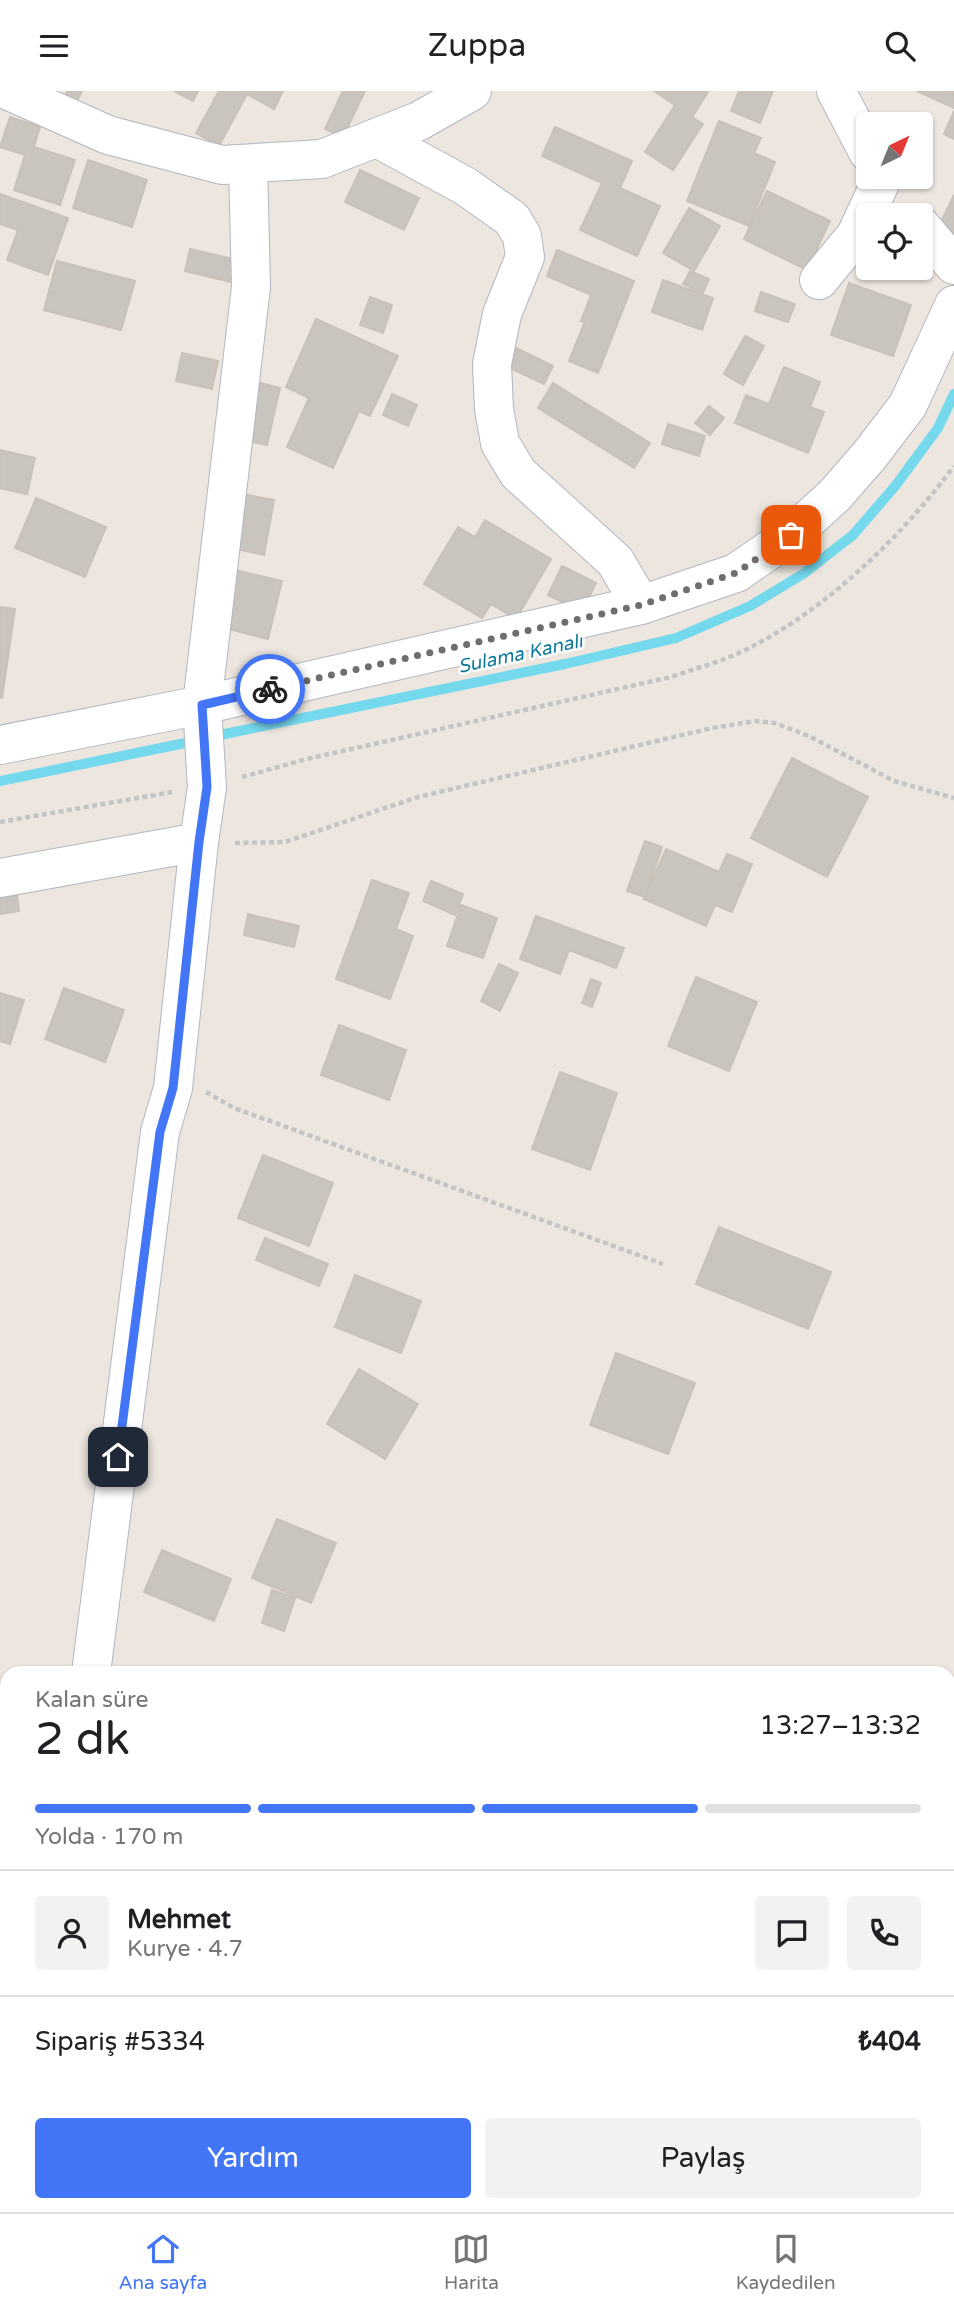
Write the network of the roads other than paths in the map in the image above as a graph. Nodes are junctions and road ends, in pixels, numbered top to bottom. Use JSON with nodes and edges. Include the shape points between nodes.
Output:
{"nodes":[{"id":1,"x":2,"y":91,"type":"edge"},
{"id":2,"x":9,"y":91,"type":"edge"},
{"id":3,"x":472,"y":91,"type":"edge"},
{"id":4,"x":836,"y":91,"type":"edge"},
{"id":5,"x":0,"y":97,"type":"edge"},
{"id":6,"x":856,"y":129,"type":"edge"},
{"id":7,"x":377,"y":138,"type":"junction"},
{"id":8,"x":248,"y":164,"type":"junction"},
{"id":9,"x":871,"y":189,"type":"edge"},
{"id":10,"x":892,"y":189,"type":"edge"},
{"id":11,"x":903,"y":203,"type":"edge"},
{"id":12,"x":933,"y":240,"type":"edge"},
{"id":13,"x":954,"y":265,"type":"edge"},
{"id":14,"x":819,"y":280,"type":"dead end"},
{"id":15,"x":954,"y":305,"type":"edge"},
{"id":16,"x":641,"y":605,"type":"junction"},
{"id":17,"x":202,"y":713,"type":"junction"},
{"id":18,"x":0,"y":745,"type":"edge"},
{"id":19,"x":199,"y":842,"type":"junction"},
{"id":20,"x":0,"y":878,"type":"edge"},
{"id":21,"x":92,"y":1666,"type":"edge"}],
"edges":[{"from":1,"to":5,"type":"street"},
{"from":2,"to":8,"type":"street","via":[[108,135],[222,165]]},
{"from":3,"to":7,"type":"street"},
{"from":4,"to":6,"type":"street"},
{"from":7,"to":8,"type":"street","via":[[322,159]]},
{"from":7,"to":16,"type":"street","via":[[465,186],[512,219],[522,236],[525,257],[502,314],[492,364],[500,443],[518,473],[615,561]]},
{"from":8,"to":17,"type":"street","via":[[251,288]]},
{"from":9,"to":14,"type":"street","via":[[856,235]]},
{"from":10,"to":11,"type":"street"},
{"from":12,"to":13,"type":"street"},
{"from":15,"to":16,"type":"street","via":[[908,405],[834,496],[791,535],[736,573]]},
{"from":16,"to":17,"type":"street"},
{"from":17,"to":18,"type":"street"},
{"from":17,"to":19,"type":"street","via":[[206,779]]},
{"from":19,"to":20,"type":"street"},
{"from":19,"to":21,"type":"street","via":[[173,1088],[160,1132]]}]}
